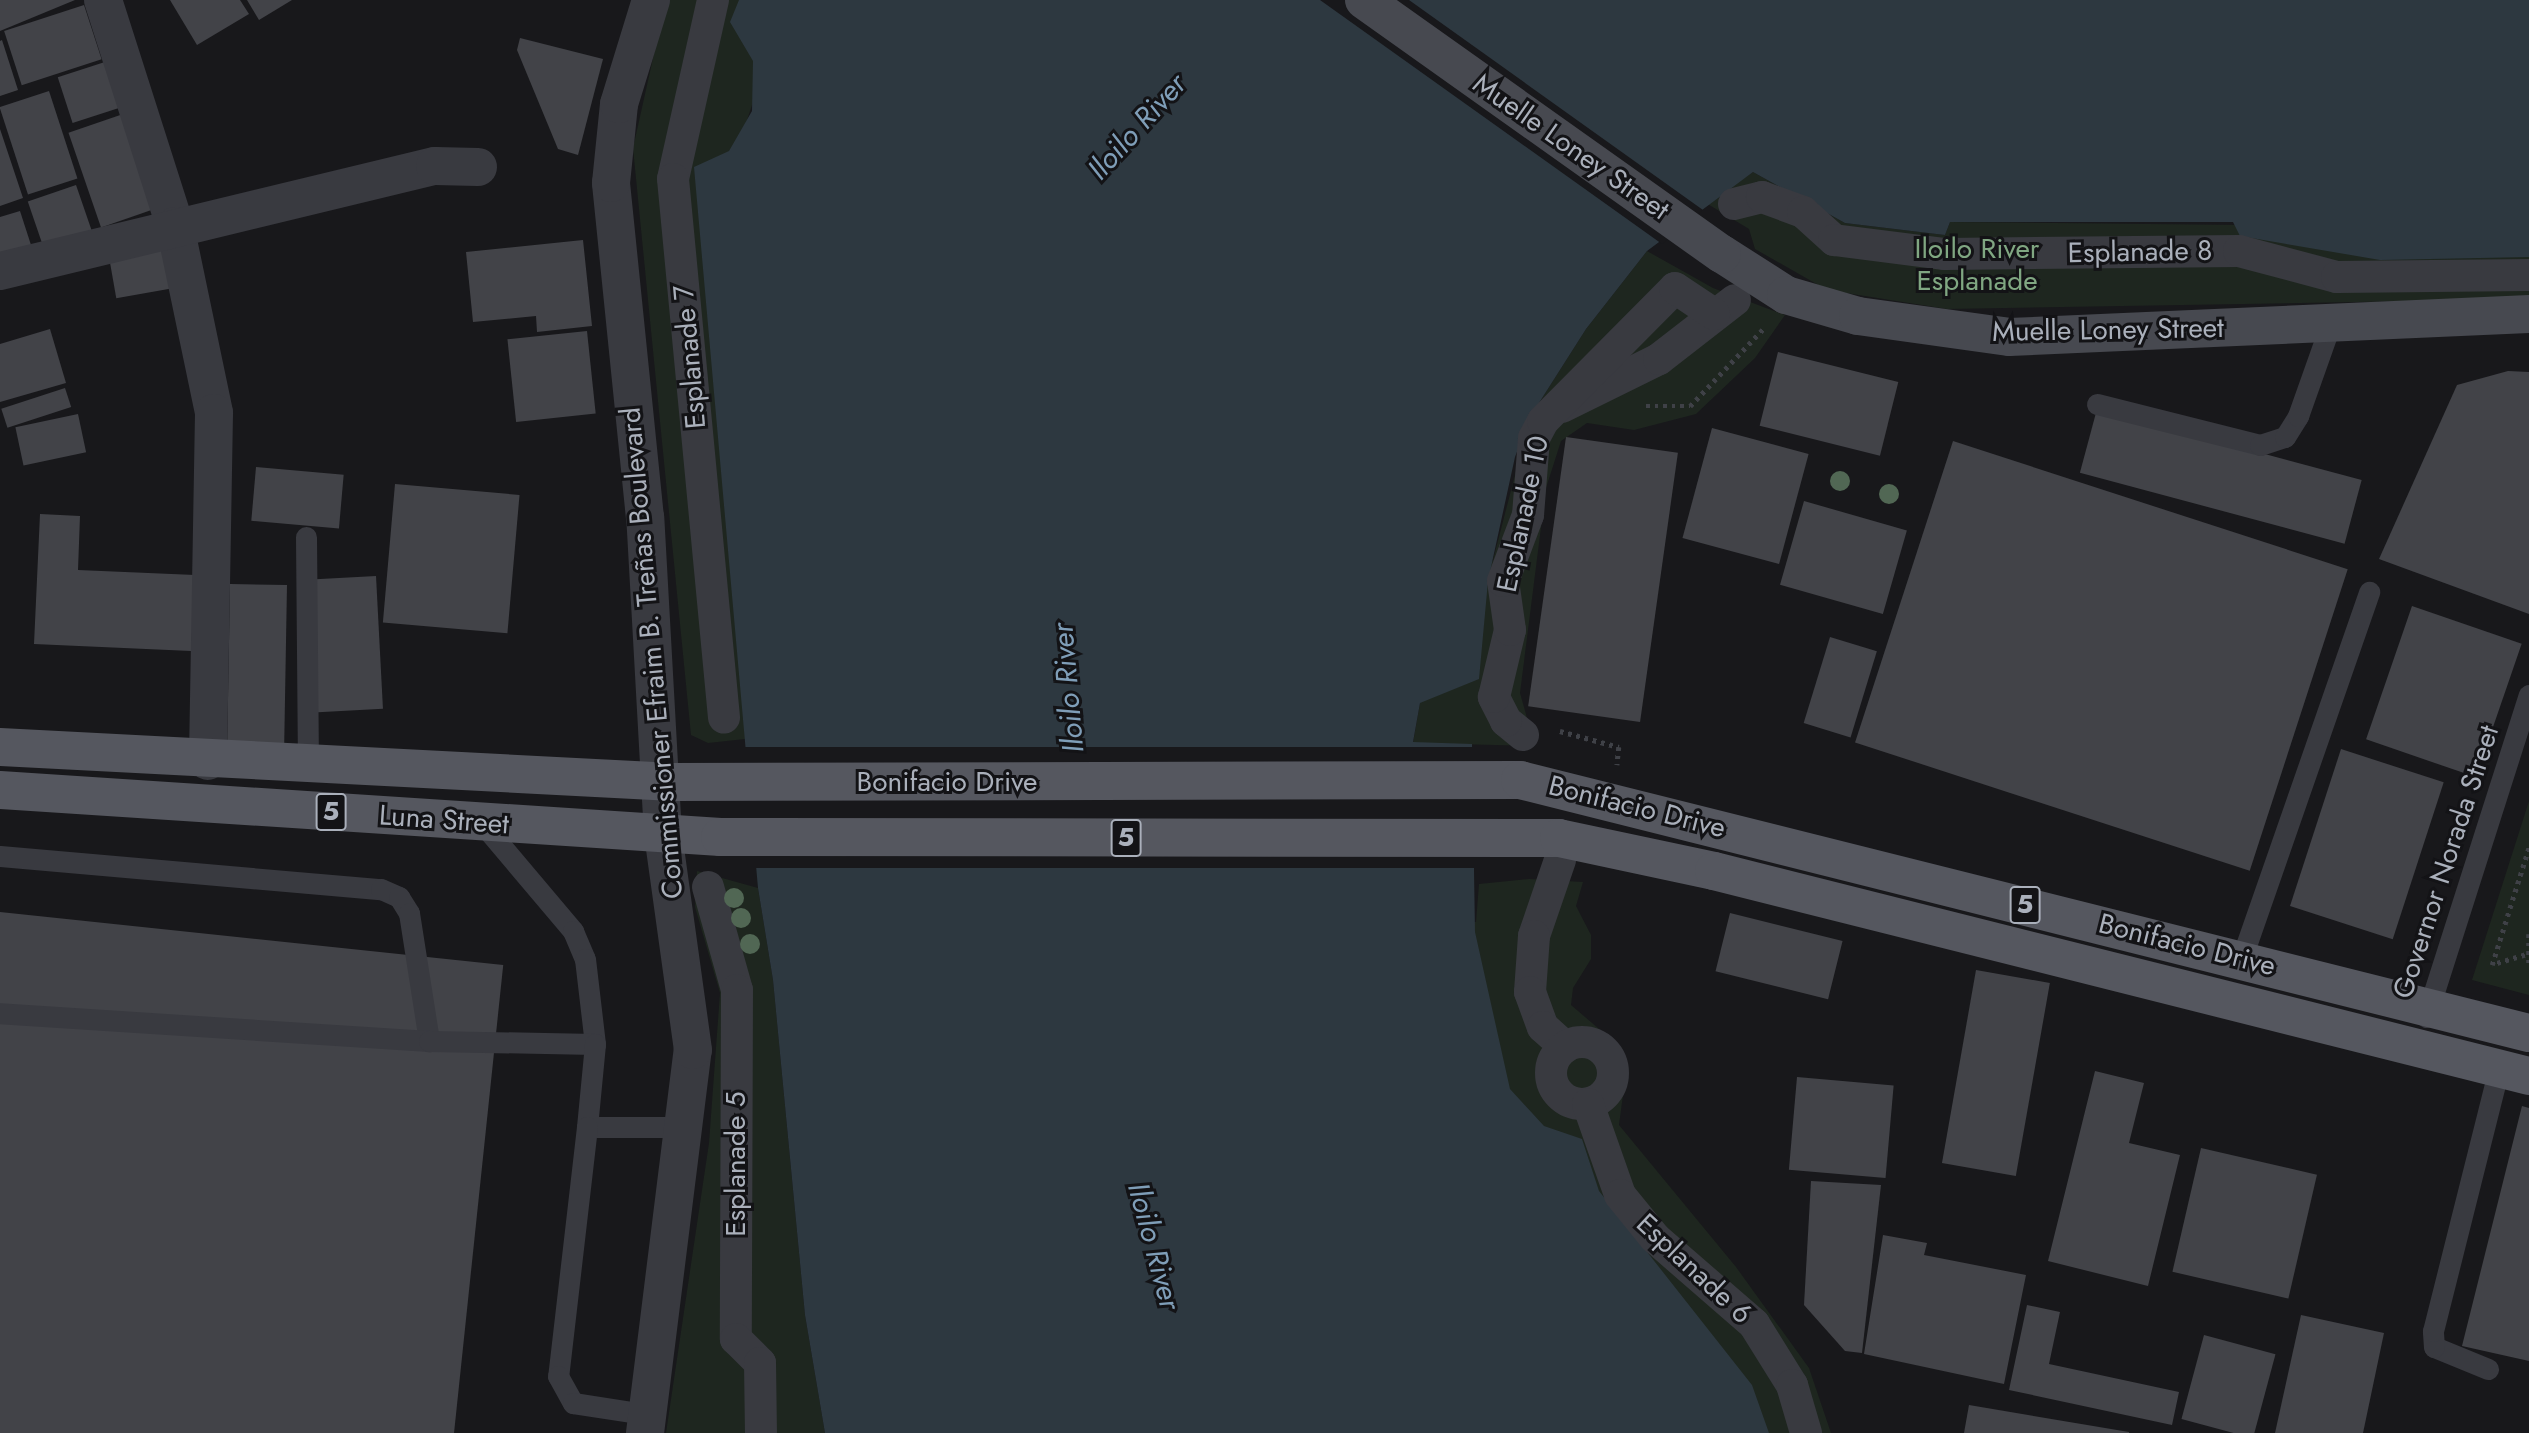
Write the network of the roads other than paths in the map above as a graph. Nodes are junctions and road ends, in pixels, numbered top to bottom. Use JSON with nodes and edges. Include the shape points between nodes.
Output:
{"nodes":[{"id":1,"x":103,"y":0,"type":"edge"},
{"id":2,"x":651,"y":0,"type":"edge"},
{"id":3,"x":713,"y":0,"type":"edge"},
{"id":4,"x":1364,"y":0,"type":"edge"},
{"id":5,"x":478,"y":167,"type":"dead end"},
{"id":6,"x":1748,"y":200,"type":"dead end"},
{"id":7,"x":175,"y":226,"type":"junction"},
{"id":8,"x":0,"y":271,"type":"edge"},
{"id":9,"x":2529,"y":275,"type":"edge"},
{"id":10,"x":2529,"y":314,"type":"edge"},
{"id":11,"x":2331,"y":323,"type":"junction"},
{"id":12,"x":2097,"y":404,"type":"dead end"},
{"id":13,"x":1555,"y":410,"type":"junction"},
{"id":14,"x":306,"y":537,"type":"dead end"},
{"id":15,"x":2369,"y":592,"type":"dead end"},
{"id":16,"x":2529,"y":695,"type":"edge"},
{"id":17,"x":724,"y":719,"type":"dead end"},
{"id":18,"x":1523,"y":735,"type":"dead end"},
{"id":19,"x":0,"y":747,"type":"edge"},
{"id":20,"x":208,"y":761,"type":"junction"},
{"id":21,"x":308,"y":766,"type":"junction"},
{"id":22,"x":659,"y":782,"type":"junction"},
{"id":23,"x":719,"y":783,"type":"joint"},
{"id":24,"x":0,"y":790,"type":"edge"},
{"id":25,"x":481,"y":822,"type":"junction"},
{"id":26,"x":663,"y":835,"type":"junction"},
{"id":27,"x":720,"y":837,"type":"joint"},
{"id":28,"x":0,"y":856,"type":"edge"},
{"id":29,"x":1560,"y":860,"type":"dead end"},
{"id":30,"x":708,"y":887,"type":"dead end"},
{"id":31,"x":2241,"y":960,"type":"junction"},
{"id":32,"x":2429,"y":1005,"type":"junction"},
{"id":33,"x":0,"y":1013,"type":"edge"},
{"id":34,"x":2529,"y":1033,"type":"edge"},
{"id":35,"x":429,"y":1041,"type":"junction"},
{"id":36,"x":595,"y":1044,"type":"junction"},
{"id":37,"x":2418,"y":1046,"type":"junction"},
{"id":38,"x":1565,"y":1047,"type":"junction"},
{"id":39,"x":2514,"y":1072,"type":"edge"},
{"id":40,"x":1588,"y":1104,"type":"junction"},
{"id":41,"x":587,"y":1126,"type":"junction"},
{"id":42,"x":688,"y":1126,"type":"junction"},
{"id":43,"x":2488,"y":1369,"type":"dead end"},
{"id":44,"x":645,"y":1424,"type":"edge"},
{"id":45,"x":761,"y":1433,"type":"edge"},
{"id":46,"x":1806,"y":1433,"type":"edge"}],
"edges":[{"from":1,"to":7,"type":"street"},
{"from":2,"to":22,"type":"street","name":"Commissioner Efraim B. Treñas Boulevard","via":[[619,104],[611,183],[645,518]]},
{"from":3,"to":17,"type":"street","name":"Esplanade 7","via":[[673,179]]},
{"from":4,"to":11,"type":"main road","name":"Muelle Loney Street","bridge":true,"via":[[1721,254],[1786,295],[1858,316],[2008,337]]},
{"from":5,"to":7,"type":"street","via":[[435,166]]},
{"from":6,"to":9,"type":"street","name":"Esplanade 8","via":[[1803,212],[1834,240],[1945,254],[2239,251],[2337,277]]},
{"from":7,"to":8,"type":"street"},
{"from":7,"to":20,"type":"street","via":[[214,412]]},
{"from":10,"to":11,"type":"main road","name":"Muelle Loney Street"},
{"from":11,"to":12,"type":"lane","via":[[2298,416],[2285,437],[2260,445]]},
{"from":13,"to":13,"type":"street","name":"Esplanade 10","via":[[1675,288],[1724,307],[1659,359]]},
{"from":13,"to":18,"type":"street","name":"Esplanade 10","via":[[1534,438],[1528,515],[1503,581],[1510,630],[1494,697],[1506,721]]},
{"from":14,"to":21,"type":"lane"},
{"from":15,"to":31,"type":"lane"},
{"from":16,"to":32,"type":"lane","name":"Governor Norada Street"},
{"from":19,"to":20,"type":"main road","name":"Luna Street","number":"5"},
{"from":20,"to":21,"type":"main road","name":"Luna Street","number":"5"},
{"from":21,"to":22,"type":"main road","name":"Luna Street","number":"5"},
{"from":22,"to":23,"type":"main road","name":"Luna Street","number":"5"},
{"from":22,"to":26,"type":"street","name":"Commissioner Efraim B. Treñas Boulevard"},
{"from":23,"to":31,"type":"main road","name":"Bonifacio Drive","number":"5","via":[[1520,780]]},
{"from":24,"to":25,"type":"main road","name":"Luna Street","number":"5"},
{"from":25,"to":26,"type":"main road","name":"Luna Street","number":"5"},
{"from":25,"to":36,"type":"lane","via":[[573,931],[586,959]]},
{"from":26,"to":27,"type":"main road","name":"Luna Street","number":"5"},
{"from":26,"to":42,"type":"street","name":"Commissioner Efraim B. Treñas Boulevard","via":[[690,1015]]},
{"from":27,"to":37,"type":"main road","name":"Bonifacio Drive","number":"5","via":[[1559,838],[1714,871]]},
{"from":28,"to":35,"type":"lane","via":[[381,889],[399,897],[409,913]]},
{"from":29,"to":38,"type":"street","via":[[1534,936],[1530,992],[1543,1027]]},
{"from":30,"to":45,"type":"street","name":"Esplanade 5","via":[[737,990],[736,1339],[760,1363]]},
{"from":31,"to":32,"type":"main road","name":"Bonifacio Drive","number":"5"},
{"from":32,"to":34,"type":"main road","name":"Bonifacio Drive","number":"5"},
{"from":32,"to":37,"type":"lane","name":"Governor Norada Street"},
{"from":33,"to":35,"type":"lane"},
{"from":35,"to":36,"type":"lane"},
{"from":36,"to":41,"type":"lane"},
{"from":37,"to":39,"type":"main road","name":"Bonifacio Drive","number":"5"},
{"from":38,"to":40,"type":"street","via":[[1551,1065],[1553,1085],[1567,1101]]},
{"from":38,"to":40,"type":"street","via":[[1593,1043],[1612,1065],[1611,1085]]},
{"from":39,"to":43,"type":"lane","via":[[2433,1331],[2434,1347]]},
{"from":40,"to":46,"type":"street","name":"Esplanade 6","via":[[1620,1195],[1655,1238],[1754,1324],[1792,1385]]},
{"from":41,"to":42,"type":"lane"},
{"from":41,"to":44,"type":"lane","via":[[558,1376],[573,1403]]},
{"from":42,"to":44,"type":"street","name":"Commissioner Efraim B. Treñas Boulevard"}]}
